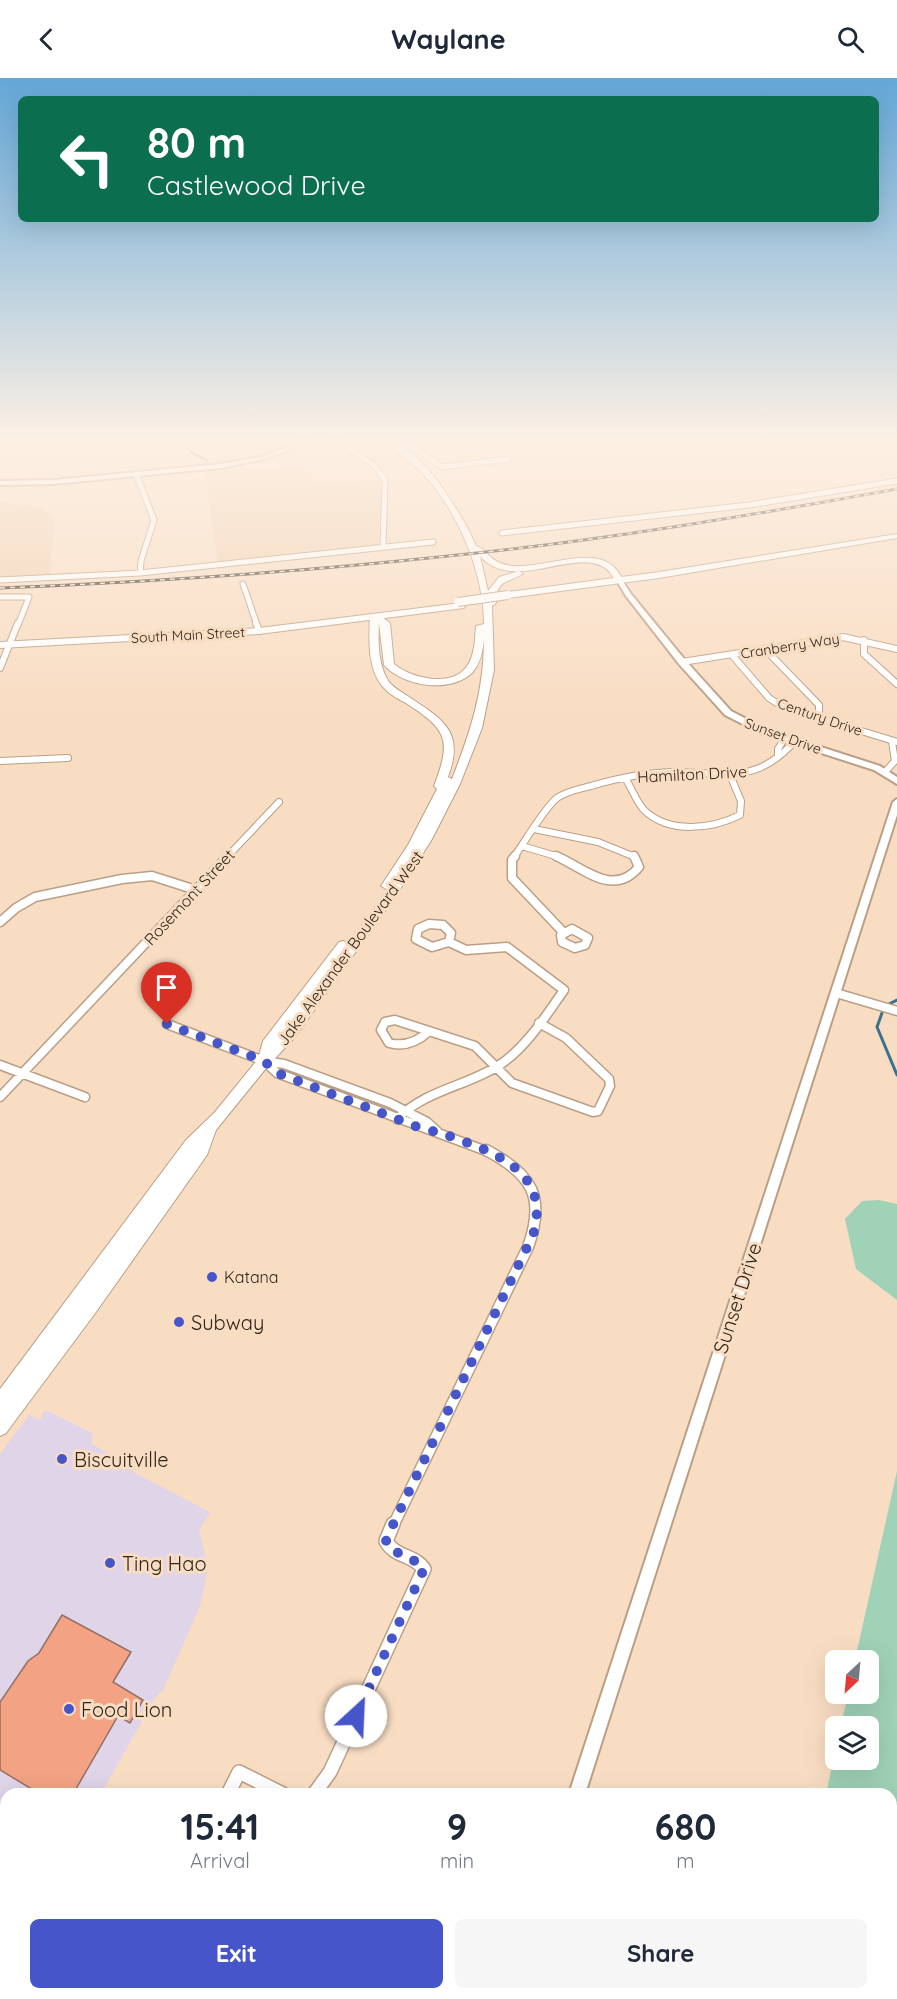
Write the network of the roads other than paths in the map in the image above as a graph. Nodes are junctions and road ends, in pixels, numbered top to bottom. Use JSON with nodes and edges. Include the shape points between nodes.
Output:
{"nodes":[{"id":1,"x":151,"y":531,"type":"edge"},
{"id":2,"x":383,"y":531,"type":"edge"},
{"id":3,"x":459,"y":531,"type":"edge"},
{"id":4,"x":466,"y":531,"type":"edge"},
{"id":5,"x":468,"y":531,"type":"edge"},
{"id":6,"x":522,"y":531,"type":"edge"},
{"id":7,"x":502,"y":533,"type":"dead end"},
{"id":8,"x":897,"y":536,"type":"edge"},
{"id":9,"x":433,"y":542,"type":"dead end"},
{"id":10,"x":383,"y":546,"type":"junction"},
{"id":11,"x":140,"y":573,"type":"junction"},
{"id":12,"x":0,"y":580,"type":"edge"},
{"id":13,"x":620,"y":581,"type":"junction"},
{"id":14,"x":243,"y":584,"type":"dead end"},
{"id":15,"x":0,"y":597,"type":"edge"},
{"id":16,"x":375,"y":616,"type":"junction"},
{"id":17,"x":485,"y":626,"type":"junction"},
{"id":18,"x":259,"y":631,"type":"junction"},
{"id":19,"x":864,"y":640,"type":"junction"},
{"id":20,"x":5,"y":644,"type":"edge"},
{"id":21,"x":765,"y":649,"type":"junction"},
{"id":22,"x":897,"y":649,"type":"edge"},
{"id":23,"x":732,"y":655,"type":"junction"},
{"id":24,"x":682,"y":662,"type":"junction"},
{"id":25,"x":0,"y":668,"type":"edge"},
{"id":26,"x":897,"y":684,"type":"edge"},
{"id":27,"x":819,"y":718,"type":"junction"},
{"id":28,"x":784,"y":739,"type":"junction"},
{"id":29,"x":794,"y":742,"type":"junction"},
{"id":30,"x":894,"y":742,"type":"edge"},
{"id":31,"x":778,"y":754,"type":"junction"},
{"id":32,"x":68,"y":758,"type":"dead end"},
{"id":33,"x":0,"y":760,"type":"edge"},
{"id":34,"x":885,"y":772,"type":"junction"},
{"id":35,"x":730,"y":775,"type":"junction"},
{"id":36,"x":625,"y":777,"type":"junction"},
{"id":37,"x":897,"y":781,"type":"edge"},
{"id":38,"x":897,"y":801,"type":"edge"},
{"id":39,"x":279,"y":802,"type":"dead end"},
{"id":40,"x":534,"y":829,"type":"junction"},
{"id":41,"x":522,"y":846,"type":"junction"},
{"id":42,"x":196,"y":890,"type":"junction"},
{"id":43,"x":377,"y":899,"type":"junction"},
{"id":44,"x":0,"y":922,"type":"edge"},
{"id":45,"x":563,"y":932,"type":"dead end"},
{"id":46,"x":449,"y":942,"type":"dead end"},
{"id":47,"x":507,"y":947,"type":"joint"},
{"id":48,"x":836,"y":993,"type":"junction"},
{"id":49,"x":897,"y":1011,"type":"edge"},
{"id":50,"x":539,"y":1023,"type":"junction"},
{"id":51,"x":167,"y":1024,"type":"dead end"},
{"id":52,"x":428,"y":1032,"type":"junction"},
{"id":53,"x":264,"y":1061,"type":"junction"},
{"id":54,"x":0,"y":1065,"type":"edge"},
{"id":55,"x":496,"y":1067,"type":"junction"},
{"id":56,"x":22,"y":1073,"type":"junction"},
{"id":57,"x":0,"y":1097,"type":"edge"},
{"id":58,"x":85,"y":1098,"type":"dead end"},
{"id":59,"x":403,"y":1111,"type":"junction"},
{"id":60,"x":397,"y":1119,"type":"junction"},
{"id":61,"x":208,"y":1131,"type":"junction"},
{"id":62,"x":437,"y":1131,"type":"junction"},
{"id":63,"x":0,"y":1403,"type":"edge"},
{"id":64,"x":0,"y":1427,"type":"edge"},
{"id":65,"x":231,"y":1788,"type":"edge"},
{"id":66,"x":271,"y":1788,"type":"edge"},
{"id":67,"x":318,"y":1788,"type":"edge"},
{"id":68,"x":579,"y":1788,"type":"edge"}],
"edges":[{"from":1,"to":11,"type":"street"},
{"from":2,"to":10,"type":"street"},
{"from":3,"to":17,"type":"main road"},
{"from":4,"to":17,"type":"main road","via":[[482,576]]},
{"from":5,"to":13,"type":"main road","via":[[482,558],[494,566],[514,570],[591,562],[609,568]]},
{"from":6,"to":7,"type":"street"},
{"from":8,"to":13,"type":"main road","name":"South Main Street"},
{"from":9,"to":10,"type":"street"},
{"from":10,"to":11,"type":"street"},
{"from":11,"to":12,"type":"street"},
{"from":13,"to":16,"type":"main road","name":"South Main Street","bridge":true},
{"from":13,"to":17,"type":"main road","via":[[599,569],[581,566],[506,577],[493,588],[492,614]]},
{"from":13,"to":24,"type":"street","name":"Sunset Drive"},
{"from":14,"to":18,"type":"street"},
{"from":15,"to":20,"type":"street","via":[[29,597]]},
{"from":16,"to":17,"type":"main road","via":[[385,623],[389,665],[406,678],[419,681],[450,680],[470,669]]},
{"from":16,"to":18,"type":"main road","name":"South Main Street"},
{"from":16,"to":43,"type":"main road","via":[[380,677],[441,724],[451,742],[448,765],[431,802]]},
{"from":17,"to":43,"type":"main road","via":[[476,693],[461,747],[433,810]]},
{"from":17,"to":53,"type":"main road","name":"Jake Alexander Boulevard West","via":[[487,678],[476,730],[447,804],[405,876],[279,1047]]},
{"from":18,"to":20,"type":"main road","name":"South Main Street"},
{"from":19,"to":21,"type":"street","name":"Cranberry Way","via":[[843,637]]},
{"from":19,"to":22,"type":"street","name":"Cranberry Way"},
{"from":19,"to":26,"type":"street","via":[[864,654]]},
{"from":20,"to":25,"type":"street"},
{"from":21,"to":23,"type":"street","name":"Cranberry Way"},
{"from":21,"to":27,"type":"street","via":[[819,705]]},
{"from":23,"to":24,"type":"street","name":"Cranberry Way"},
{"from":23,"to":27,"type":"street","name":"Century Drive","via":[[775,703]]},
{"from":24,"to":28,"type":"street","name":"Sunset Drive","via":[[728,713]]},
{"from":27,"to":30,"type":"street","name":"Century Drive"},
{"from":28,"to":29,"type":"street","name":"Sunset Drive"},
{"from":28,"to":31,"type":"street"},
{"from":29,"to":31,"type":"street","name":"Hamilton Drive"},
{"from":29,"to":34,"type":"street","name":"Sunset Drive"},
{"from":30,"to":34,"type":"street","via":[[895,761]]},
{"from":31,"to":35,"type":"street","name":"Hamilton Drive","via":[[756,770]]},
{"from":32,"to":33,"type":"street"},
{"from":34,"to":37,"type":"street","name":"Sunset Drive"},
{"from":35,"to":36,"type":"street","name":"Hamilton Drive","via":[[661,773]]},
{"from":35,"to":36,"type":"street","via":[[741,801],[740,815],[729,822],[702,827],[669,823],[644,809]]},
{"from":36,"to":40,"type":"street","name":"Hamilton Drive","via":[[555,799]]},
{"from":38,"to":48,"type":"street","name":"Sunset Drive"},
{"from":39,"to":42,"type":"street","name":"Rosemont Street"},
{"from":40,"to":41,"type":"street","name":"Hamilton Drive"},
{"from":40,"to":41,"type":"street","via":[[587,838],[619,849],[635,856],[639,867],[634,876],[621,881],[606,880]]},
{"from":41,"to":45,"type":"street","name":"Hamilton Drive","via":[[512,860],[512,878]]},
{"from":42,"to":44,"type":"street","via":[[164,878],[138,876],[35,897]]},
{"from":42,"to":56,"type":"street","name":"Rosemont Street"},
{"from":43,"to":53,"type":"main road","name":"Jake Alexander Boulevard West","via":[[268,1045]]},
{"from":46,"to":47,"type":"street","via":[[466,950]]},
{"from":47,"to":50,"type":"street","via":[[564,990]]},
{"from":48,"to":49,"type":"street"},
{"from":48,"to":68,"type":"street","name":"Sunset Drive"},
{"from":50,"to":55,"type":"street","via":[[520,1047]]},
{"from":50,"to":55,"type":"street","via":[[566,1038],[605,1073],[610,1086],[598,1111],[512,1083]]},
{"from":51,"to":53,"type":"street"},
{"from":52,"to":52,"type":"street","via":[[400,1046],[389,1043],[381,1030],[385,1022],[395,1020]]},
{"from":52,"to":55,"type":"street","via":[[475,1046]]},
{"from":53,"to":59,"type":"street","via":[[284,1064]]},
{"from":53,"to":60,"type":"street","via":[[277,1073]]},
{"from":53,"to":61,"type":"main road","name":"Jake Alexander Boulevard West"},
{"from":54,"to":56,"type":"street"},
{"from":55,"to":59,"type":"street","via":[[433,1092]]},
{"from":56,"to":57,"type":"street","name":"Rosemont Street"},
{"from":56,"to":58,"type":"street"},
{"from":59,"to":60,"type":"street"},
{"from":59,"to":62,"type":"street"},
{"from":60,"to":62,"type":"street"},
{"from":61,"to":63,"type":"main road","name":"Jake Alexander Boulevard West","via":[[191,1144]]},
{"from":61,"to":64,"type":"main road","name":"Jake Alexander Boulevard West","via":[[202,1151]]},
{"from":62,"to":67,"type":"street","via":[[497,1154],[521,1173],[532,1191],[536,1226],[388,1535],[390,1549],[424,1569],[330,1772]]},
{"from":65,"to":66,"type":"street","via":[[239,1772]]}]}
